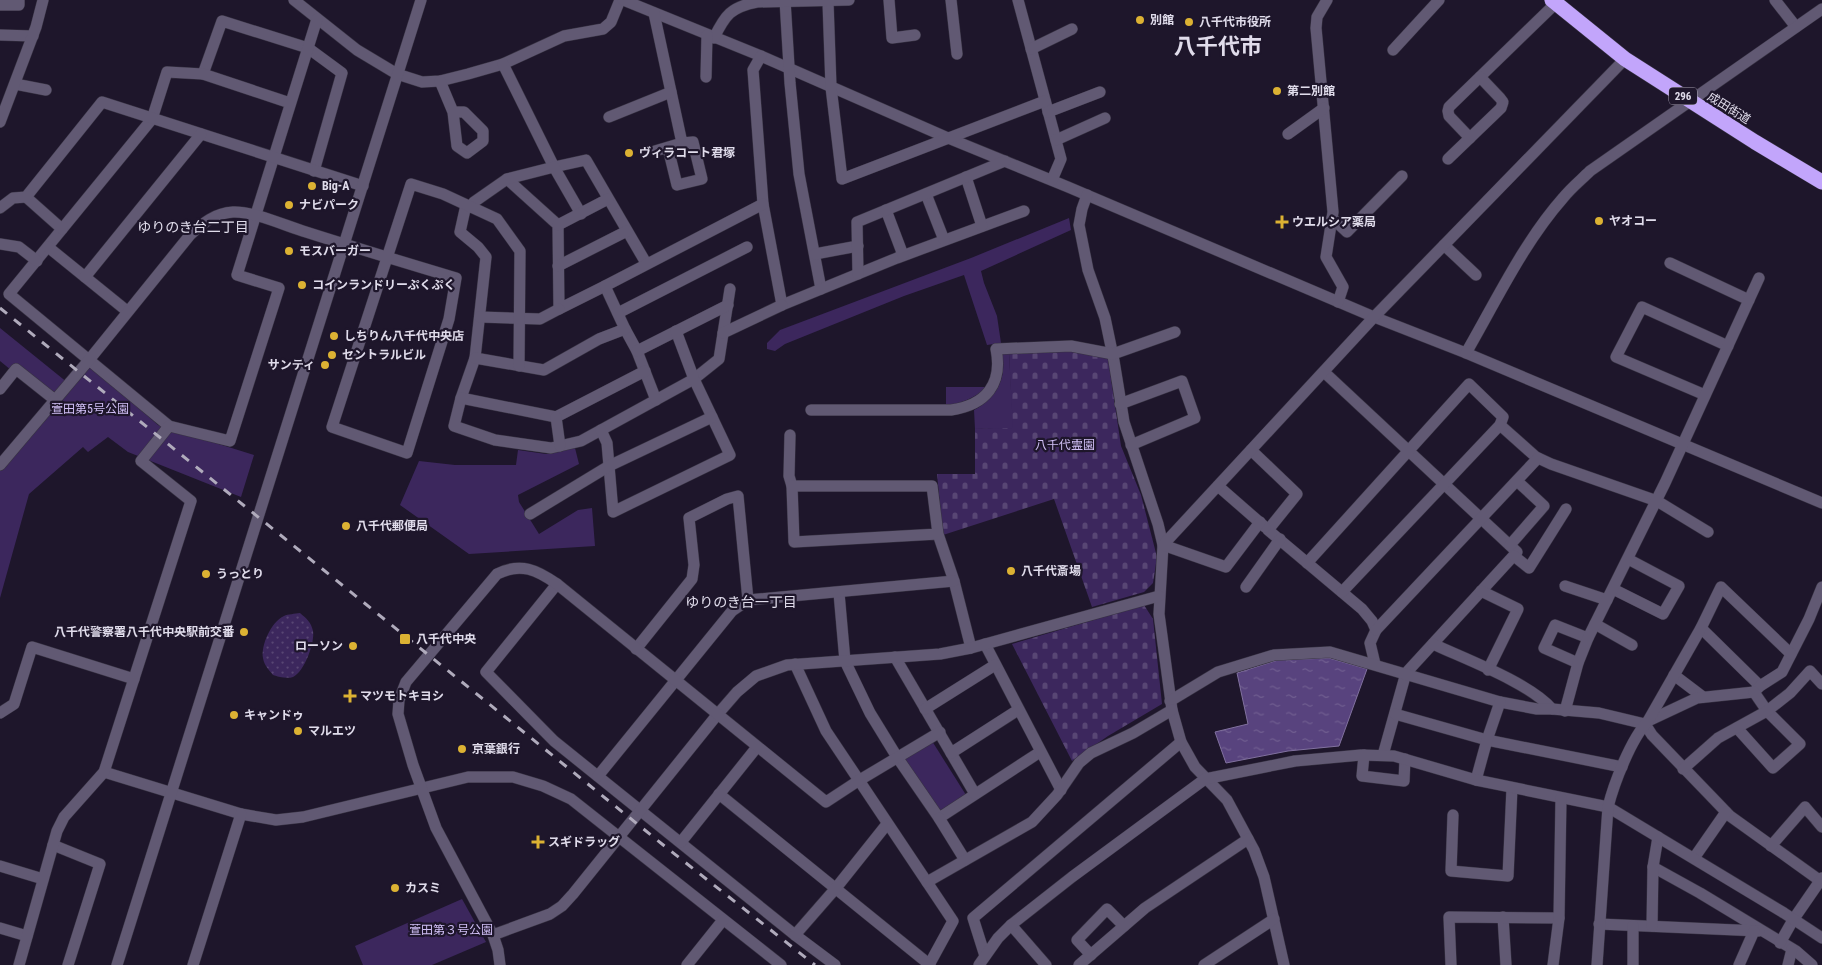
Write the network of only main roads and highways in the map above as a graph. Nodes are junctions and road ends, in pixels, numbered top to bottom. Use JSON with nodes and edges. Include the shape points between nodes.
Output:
{"nodes":[{"id":1,"x":1554,"y":2,"type":"edge"},
{"id":2,"x":1822,"y":182,"type":"edge"}],
"edges":[{"from":1,"to":2,"type":"highway","name":"成田街道","number":"296","via":[[1625,59]]}]}
